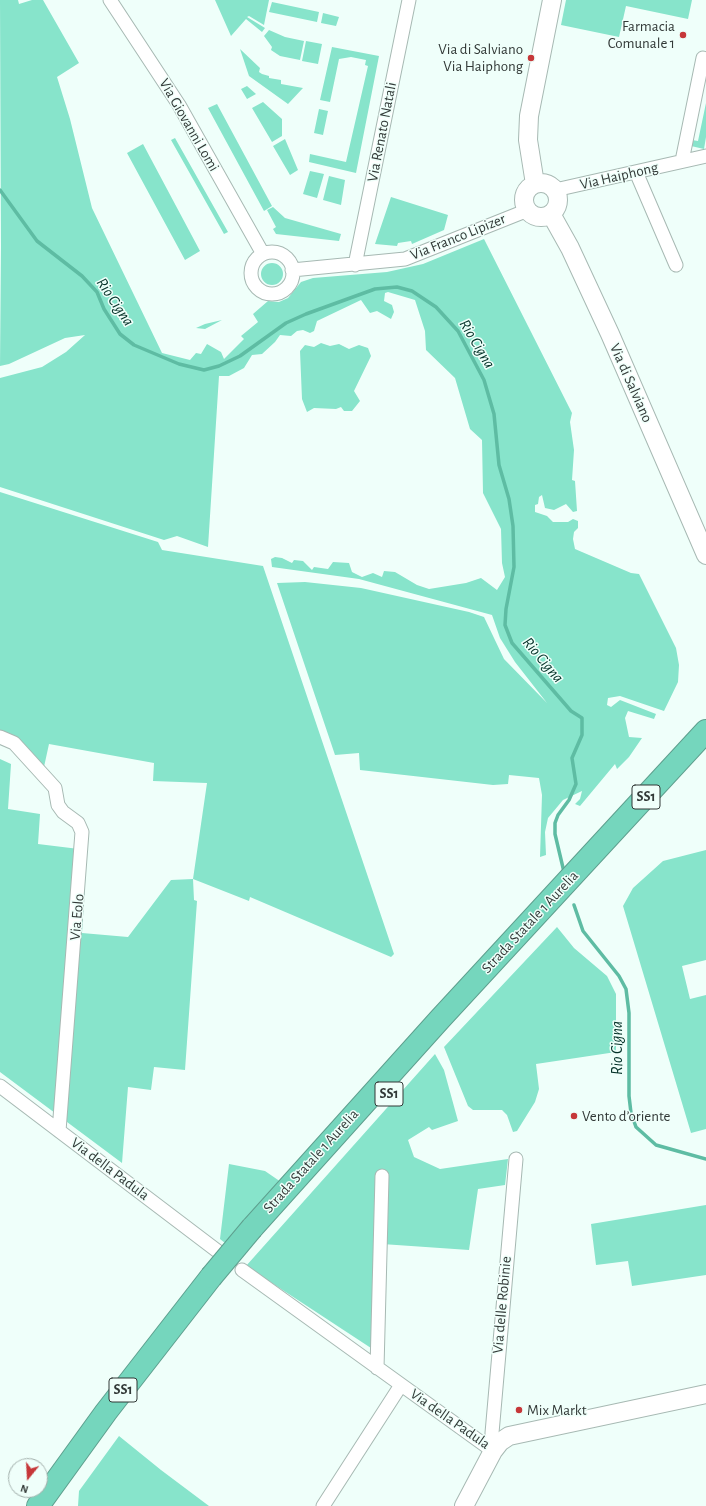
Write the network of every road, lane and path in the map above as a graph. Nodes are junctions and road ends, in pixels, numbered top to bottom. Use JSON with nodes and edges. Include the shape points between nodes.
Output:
{"nodes":[{"id":1,"x":110,"y":0,"type":"edge"},
{"id":2,"x":409,"y":0,"type":"edge"},
{"id":3,"x":552,"y":0,"type":"edge"},
{"id":4,"x":706,"y":59,"type":"edge"},
{"id":5,"x":706,"y":156,"type":"edge"},
{"id":6,"x":682,"y":161,"type":"junction"},
{"id":7,"x":636,"y":172,"type":"junction"},
{"id":8,"x":535,"y":184,"type":"junction"},
{"id":9,"x":555,"y":190,"type":"junction"},
{"id":10,"x":528,"y":210,"type":"junction"},
{"id":11,"x":551,"y":214,"type":"junction"},
{"id":12,"x":262,"y":254,"type":"junction"},
{"id":13,"x":355,"y":265,"type":"junction"},
{"id":14,"x":676,"y":265,"type":"dead end"},
{"id":15,"x":292,"y":270,"type":"junction"},
{"id":16,"x":706,"y":555,"type":"edge"},
{"id":17,"x":706,"y":731,"type":"edge"},
{"id":18,"x":0,"y":737,"type":"edge"},
{"id":19,"x":706,"y":750,"type":"edge"},
{"id":20,"x":590,"y":868,"type":"junction"},
{"id":21,"x":0,"y":1086,"type":"edge"},
{"id":22,"x":59,"y":1131,"type":"junction"},
{"id":23,"x":516,"y":1159,"type":"dead end"},
{"id":24,"x":382,"y":1176,"type":"dead end"},
{"id":25,"x":220,"y":1253,"type":"dead end"},
{"id":26,"x":242,"y":1270,"type":"dead end"},
{"id":27,"x":217,"y":1281,"type":"junction"},
{"id":28,"x":377,"y":1368,"type":"junction"},
{"id":29,"x":401,"y":1385,"type":"junction"},
{"id":30,"x":706,"y":1394,"type":"edge"},
{"id":31,"x":494,"y":1451,"type":"junction"},
{"id":32,"x":38,"y":1506,"type":"edge"},
{"id":33,"x":53,"y":1506,"type":"edge"},
{"id":34,"x":323,"y":1506,"type":"edge"},
{"id":35,"x":464,"y":1506,"type":"edge"}],
"edges":[{"from":1,"to":12,"type":"street","name":"Via Giovanni Lomi","via":[[179,105]]},
{"from":2,"to":13,"type":"street","name":"Via Renato Natali"},
{"from":3,"to":8,"type":"street","via":[[529,116],[528,140]]},
{"from":4,"to":6,"type":"street","via":[[703,58]]},
{"from":5,"to":6,"type":"street","name":"Via Haiphong"},
{"from":6,"to":7,"type":"street","name":"Via Haiphong"},
{"from":7,"to":9,"type":"street","name":"Via Haiphong"},
{"from":7,"to":14,"type":"street"},
{"from":8,"to":9,"type":"street","via":[[546,184]]},
{"from":8,"to":10,"type":"street","via":[[525,196],[524,201]]},
{"from":9,"to":11,"type":"street","via":[[558,204]]},
{"from":10,"to":11,"type":"street","via":[[538,217]]},
{"from":10,"to":13,"type":"street","name":"Via Franco Lipizer","via":[[420,255]]},
{"from":11,"to":16,"type":"street","name":"Via di Salviano","via":[[570,248],[610,334]]},
{"from":12,"to":15,"type":"street","via":[[282,254],[289,261]]},
{"from":12,"to":15,"type":"street","via":[[253,262],[250,275],[253,283],[262,292],[276,294],[286,289],[291,281]]},
{"from":13,"to":15,"type":"street","name":"Via Franco Lipizer"},
{"from":17,"to":20,"type":"highway","name":"Strada Statale 1 Aurelia","number":"SS1"},
{"from":18,"to":22,"type":"street","name":"Via Eolo","via":[[14,743],[55,788],[58,805],[78,823],[82,832]]},
{"from":19,"to":20,"type":"highway","name":"Strada Statale 1 Aurelia","number":"SS1"},
{"from":20,"to":27,"type":"highway","name":"Strada Statale 1 Aurelia","number":"SS1","bridge":true,"via":[[347,1121]]},
{"from":21,"to":22,"type":"street","name":"Via della Padula"},
{"from":22,"to":25,"type":"street","name":"Via della Padula"},
{"from":23,"to":31,"type":"street","name":"Via delle Robinie","via":[[492,1433]]},
{"from":24,"to":28,"type":"street"},
{"from":26,"to":28,"type":"street","name":"Via della Padula"},
{"from":27,"to":32,"type":"highway","name":"Strada Statale 1 Aurelia","number":"SS1","via":[[106,1412]]},
{"from":27,"to":33,"type":"highway","name":"Strada Statale 1 Aurelia","number":"SS1"},
{"from":28,"to":29,"type":"street","name":"Via della Padula"},
{"from":29,"to":31,"type":"street","name":"Via della Padula"},
{"from":29,"to":34,"type":"street","name":"Via della Padula"},
{"from":30,"to":31,"type":"street","name":"Via della Padula","via":[[509,1436],[500,1442]]},
{"from":31,"to":35,"type":"street"}]}
